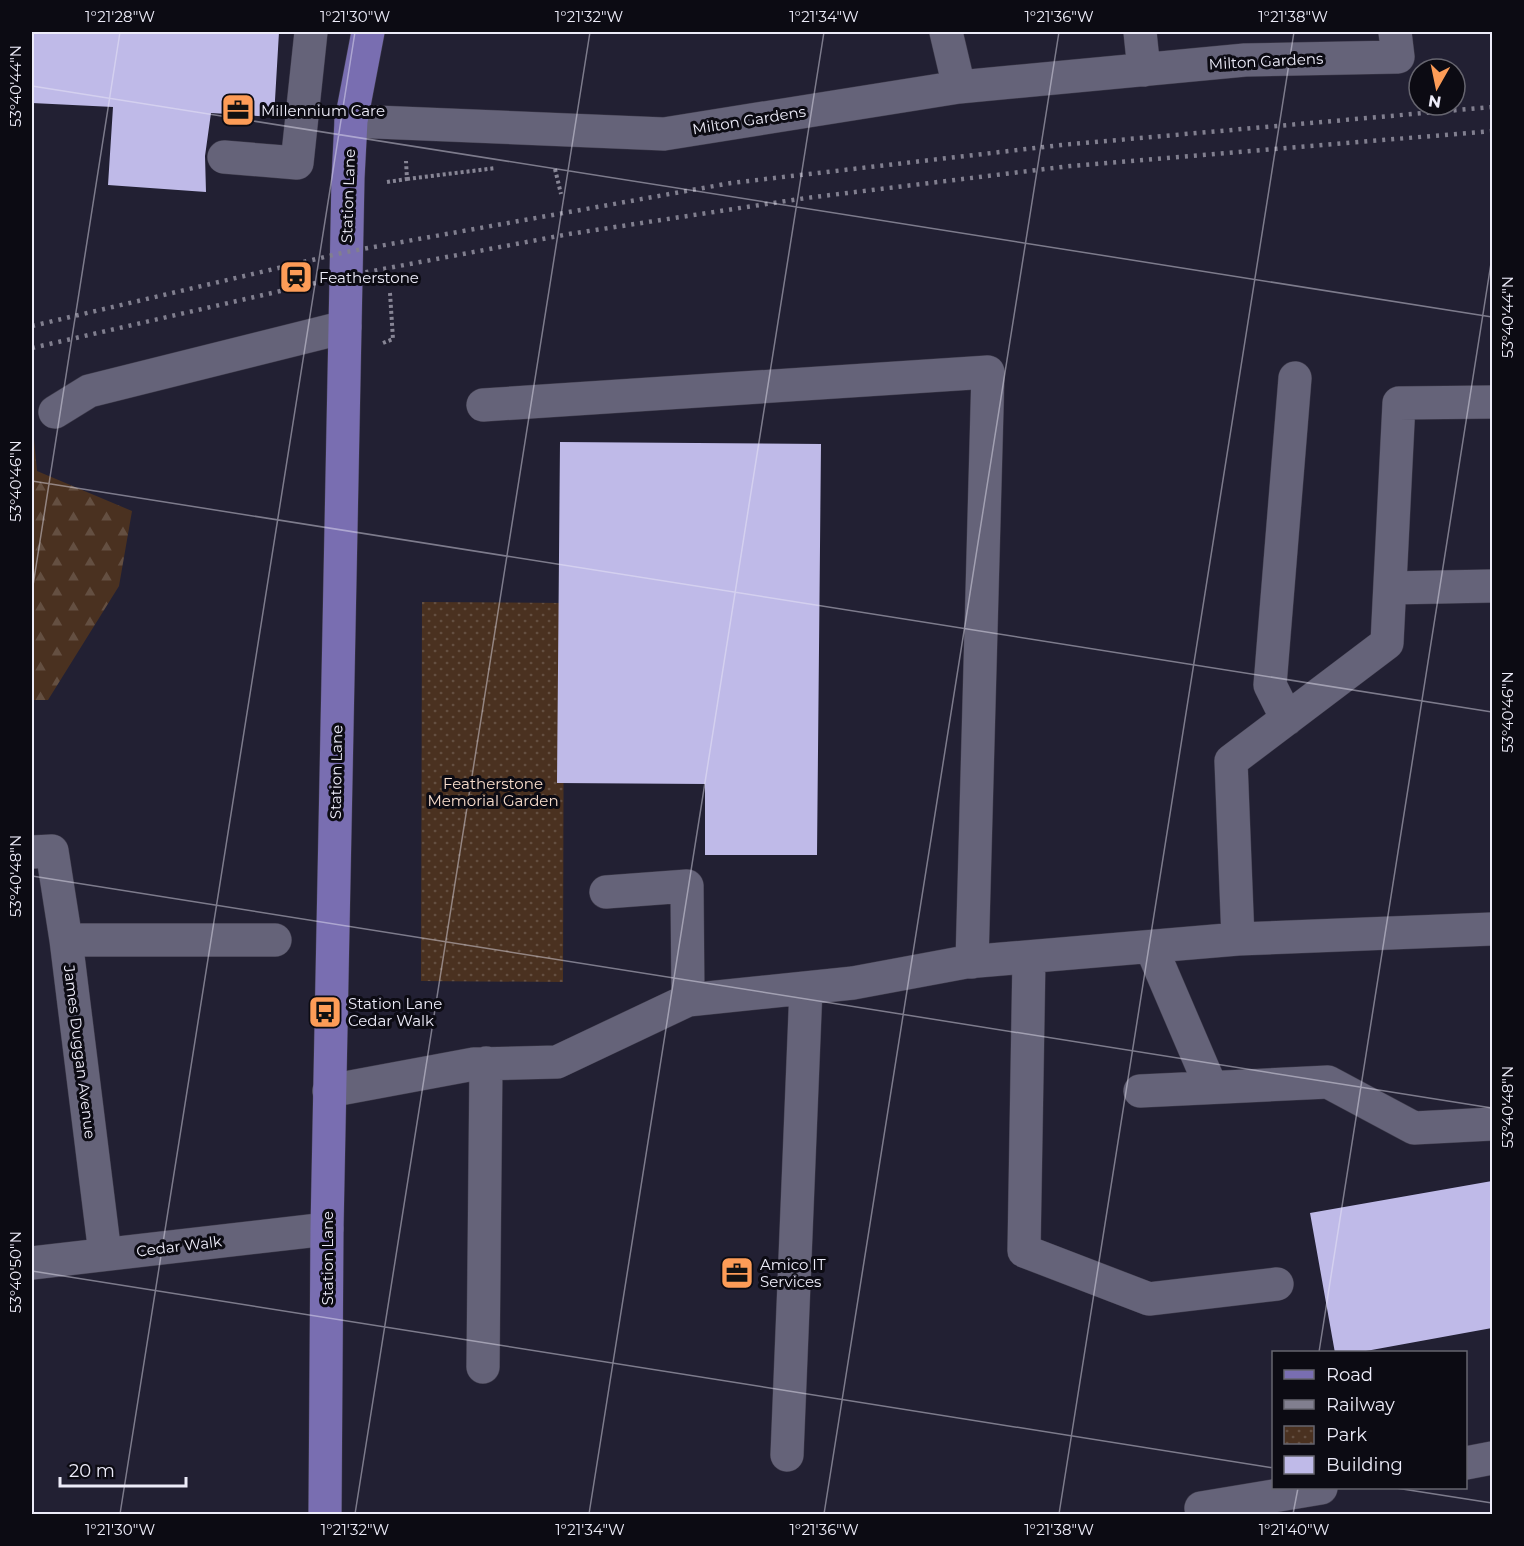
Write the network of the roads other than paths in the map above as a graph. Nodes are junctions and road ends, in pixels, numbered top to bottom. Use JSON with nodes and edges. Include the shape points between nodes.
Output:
{"nodes":[{"id":1,"x":312,"y":32,"type":"edge"},
{"id":2,"x":368,"y":32,"type":"edge"},
{"id":3,"x":946,"y":32,"type":"edge"},
{"id":4,"x":1140,"y":32,"type":"edge"},
{"id":5,"x":1395,"y":32,"type":"edge"},
{"id":6,"x":1144,"y":70,"type":"junction"},
{"id":7,"x":958,"y":87,"type":"junction"},
{"id":8,"x":351,"y":121,"type":"junction"},
{"id":9,"x":224,"y":158,"type":"dead end"},
{"id":10,"x":345,"y":327,"type":"junction"},
{"id":11,"x":1295,"y":378,"type":"dead end"},
{"id":12,"x":1492,"y":402,"type":"edge"},
{"id":13,"x":483,"y":405,"type":"dead end"},
{"id":14,"x":55,"y":412,"type":"dead end"},
{"id":15,"x":1492,"y":586,"type":"edge"},
{"id":16,"x":1390,"y":588,"type":"junction"},
{"id":17,"x":1287,"y":719,"type":"junction"},
{"id":18,"x":42,"y":851,"type":"edge"},
{"id":19,"x":606,"y":892,"type":"dead end"},
{"id":20,"x":1492,"y":929,"type":"edge"},
{"id":21,"x":1238,"y":939,"type":"junction"},
{"id":22,"x":66,"y":940,"type":"junction"},
{"id":23,"x":275,"y":940,"type":"dead end"},
{"id":24,"x":1151,"y":947,"type":"junction"},
{"id":25,"x":1029,"y":957,"type":"junction"},
{"id":26,"x":972,"y":962,"type":"junction"},
{"id":27,"x":806,"y":988,"type":"junction"},
{"id":28,"x":688,"y":1000,"type":"junction"},
{"id":29,"x":486,"y":1063,"type":"junction"},
{"id":30,"x":1211,"y":1087,"type":"junction"},
{"id":31,"x":329,"y":1091,"type":"junction"},
{"id":32,"x":1140,"y":1091,"type":"dead end"},
{"id":33,"x":1492,"y":1124,"type":"edge"},
{"id":34,"x":327,"y":1229,"type":"junction"},
{"id":35,"x":105,"y":1254,"type":"junction"},
{"id":36,"x":32,"y":1263,"type":"edge"},
{"id":37,"x":1277,"y":1284,"type":"dead end"},
{"id":38,"x":483,"y":1367,"type":"dead end"},
{"id":39,"x":787,"y":1455,"type":"dead end"},
{"id":40,"x":1492,"y":1458,"type":"edge"},
{"id":41,"x":1467,"y":1463,"type":"edge"},
{"id":42,"x":1315,"y":1489,"type":"edge"},
{"id":43,"x":325,"y":1515,"type":"edge"},
{"id":44,"x":1202,"y":1515,"type":"edge"}],
"edges":[{"from":1,"to":9,"type":"street","via":[[297,163]]},
{"from":2,"to":8,"type":"main road","name":"Station Lane"},
{"from":3,"to":7,"type":"street"},
{"from":4,"to":6,"type":"street"},
{"from":5,"to":6,"type":"street","name":"Milton Gardens","via":[[1398,57],[1245,60]]},
{"from":6,"to":7,"type":"street","name":"Milton Gardens"},
{"from":7,"to":8,"type":"street","name":"Milton Gardens","via":[[664,134]]},
{"from":8,"to":10,"type":"main road","name":"Station Lane"},
{"from":10,"to":14,"type":"street","via":[[89,392]]},
{"from":10,"to":31,"type":"main road","name":"Station Lane"},
{"from":11,"to":17,"type":"street","via":[[1270,685]]},
{"from":12,"to":16,"type":"street","via":[[1399,403]]},
{"from":13,"to":26,"type":"street","via":[[988,372]]},
{"from":15,"to":16,"type":"street"},
{"from":16,"to":17,"type":"street","via":[[1388,643]]},
{"from":17,"to":21,"type":"street","via":[[1232,761]]},
{"from":18,"to":22,"type":"street","name":"James Duggan Avenue"},
{"from":19,"to":28,"type":"street","via":[[687,886]]},
{"from":20,"to":21,"type":"street"},
{"from":21,"to":24,"type":"street"},
{"from":22,"to":23,"type":"street"},
{"from":22,"to":35,"type":"street","name":"James Duggan Avenue"},
{"from":24,"to":25,"type":"street"},
{"from":24,"to":30,"type":"street"},
{"from":25,"to":26,"type":"street"},
{"from":25,"to":37,"type":"street","via":[[1024,1251],[1149,1299]]},
{"from":26,"to":27,"type":"street"},
{"from":27,"to":28,"type":"street"},
{"from":27,"to":39,"type":"street"},
{"from":28,"to":29,"type":"street","via":[[557,1062]]},
{"from":29,"to":31,"type":"street"},
{"from":29,"to":38,"type":"street"},
{"from":30,"to":32,"type":"street"},
{"from":30,"to":33,"type":"street","via":[[1328,1082],[1414,1128]]},
{"from":31,"to":34,"type":"main road","name":"Station Lane"},
{"from":34,"to":35,"type":"street","name":"Cedar Walk"},
{"from":34,"to":43,"type":"main road","name":"Station Lane"},
{"from":35,"to":36,"type":"street","name":"Cedar Walk"},
{"from":40,"to":41,"type":"street"},
{"from":42,"to":44,"type":"street","via":[[1201,1508]]}]}
